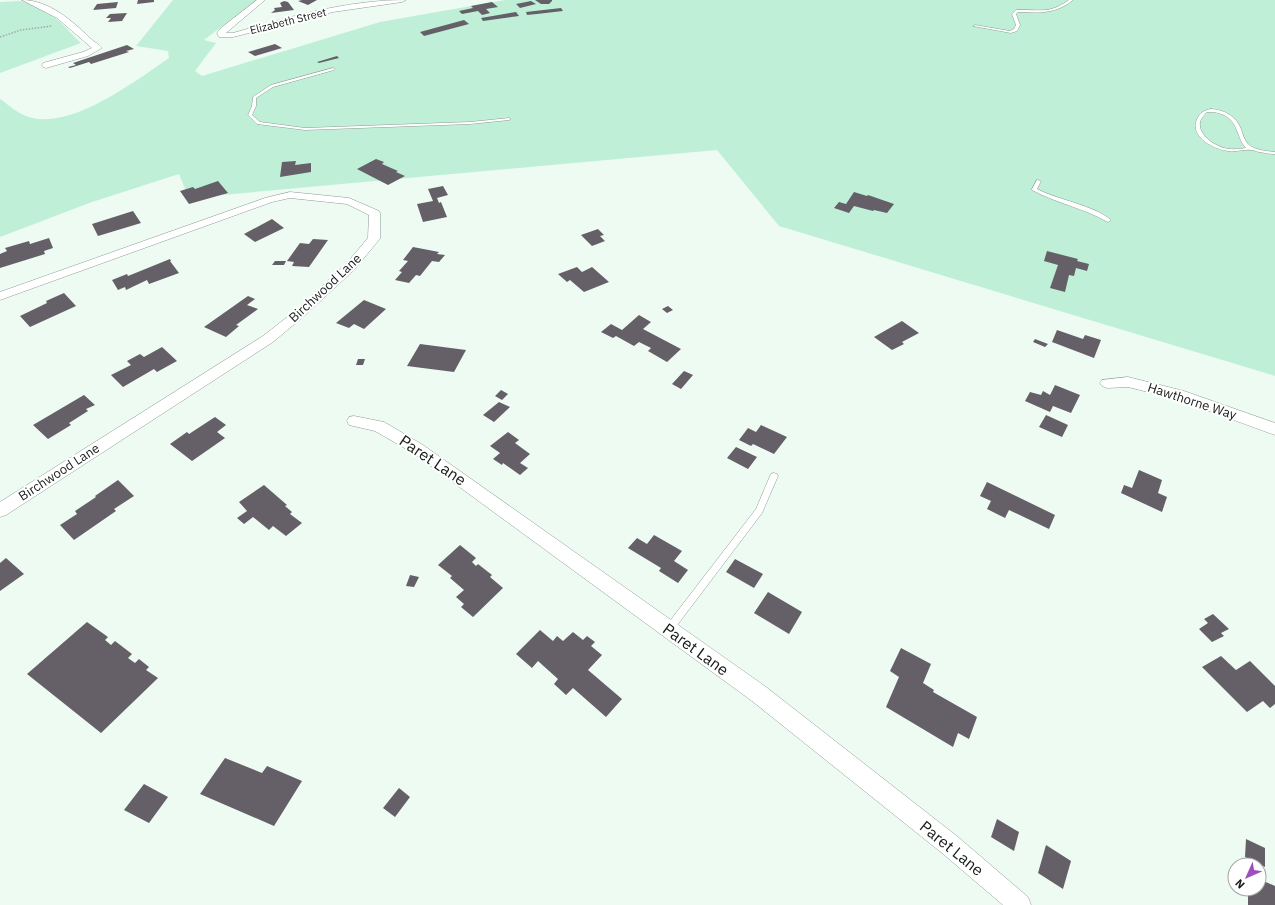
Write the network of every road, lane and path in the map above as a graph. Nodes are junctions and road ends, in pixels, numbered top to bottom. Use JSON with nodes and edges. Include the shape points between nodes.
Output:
{"nodes":[{"id":1,"x":26,"y":0,"type":"edge"},
{"id":2,"x":261,"y":0,"type":"edge"},
{"id":3,"x":402,"y":0,"type":"edge"},
{"id":4,"x":1071,"y":0,"type":"edge"},
{"id":5,"x":69,"y":24,"type":"junction"},
{"id":6,"x":975,"y":26,"type":"dead end"},
{"id":7,"x":0,"y":36,"type":"edge"},
{"id":8,"x":46,"y":65,"type":"dead end"},
{"id":9,"x":332,"y":69,"type":"dead end"},
{"id":10,"x":509,"y":119,"type":"dead end"},
{"id":11,"x":1251,"y":148,"type":"junction"},
{"id":12,"x":1275,"y":153,"type":"edge"},
{"id":13,"x":1039,"y":181,"type":"dead end"},
{"id":14,"x":1108,"y":220,"type":"dead end"},
{"id":15,"x":0,"y":296,"type":"edge"},
{"id":16,"x":1107,"y":383,"type":"dead end"},
{"id":17,"x":354,"y":421,"type":"dead end"},
{"id":18,"x":1275,"y":429,"type":"edge"},
{"id":19,"x":774,"y":476,"type":"dead end"},
{"id":20,"x":0,"y":510,"type":"edge"},
{"id":21,"x":669,"y":629,"type":"junction"},
{"id":22,"x":1020,"y":905,"type":"edge"}],
"edges":[{"from":1,"to":5,"type":"street","via":[[50,10]]},
{"from":2,"to":3,"type":"street","name":"Elizabeth Street","via":[[224,30],[222,35],[233,35],[276,22],[333,10]]},
{"from":4,"to":6,"type":"lane","via":[[1060,9],[1049,12],[1017,11],[1014,14],[1018,25],[1016,30],[1010,32]]},
{"from":5,"to":7,"type":"path","via":[[21,30]]},
{"from":5,"to":8,"type":"street","via":[[90,44],[98,48],[81,56]]},
{"from":9,"to":10,"type":"lane","via":[[272,86],[254,98],[250,115],[259,123],[305,129],[470,123]]},
{"from":11,"to":11,"type":"lane","via":[[1232,150],[1218,147],[1199,132],[1198,120],[1206,111],[1227,114],[1237,124],[1242,140]]},
{"from":11,"to":12,"type":"lane"},
{"from":13,"to":14,"type":"lane","via":[[1034,189],[1044,195],[1084,208]]},
{"from":15,"to":20,"type":"street","name":"Birchwood Lane","via":[[268,200],[290,196],[349,201],[376,213],[374,239],[350,267],[268,339]]},
{"from":16,"to":18,"type":"street","name":"Hawthorne Way","via":[[1128,382],[1179,395]]},
{"from":17,"to":21,"type":"street","name":"Paret Lane","via":[[378,426],[418,449]]},
{"from":19,"to":21,"type":"lane","via":[[759,511]]},
{"from":21,"to":22,"type":"street","name":"Paret Lane","via":[[759,694]]}]}
